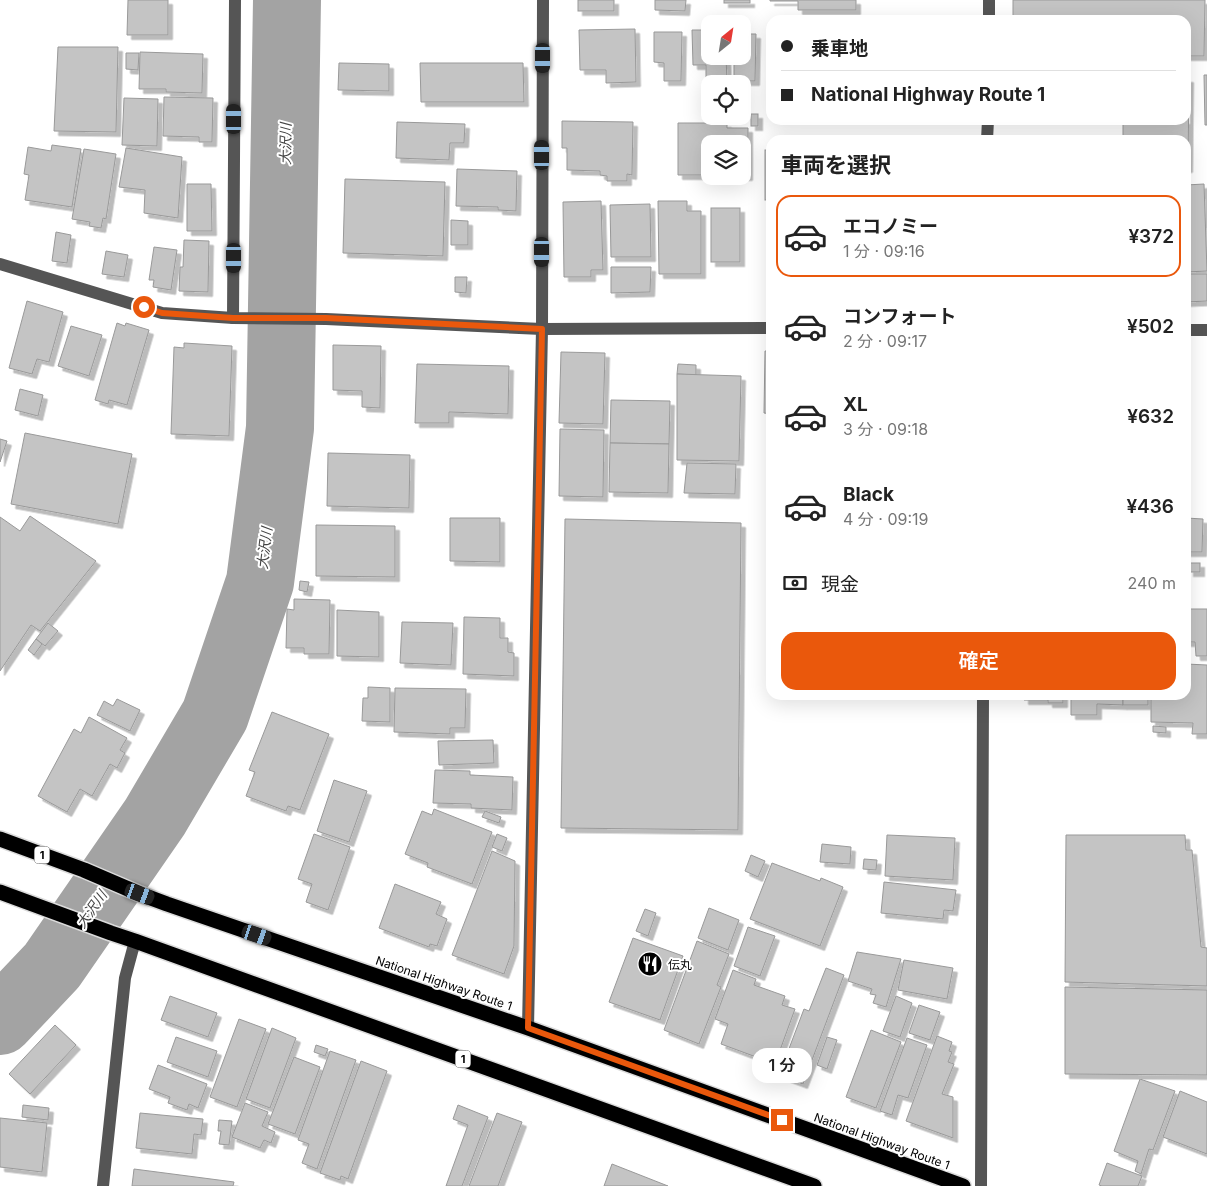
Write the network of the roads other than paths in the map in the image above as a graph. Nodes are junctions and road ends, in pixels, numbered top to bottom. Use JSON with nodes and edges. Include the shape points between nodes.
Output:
{"nodes":[{"id":1,"x":235,"y":0,"type":"edge"},
{"id":2,"x":543,"y":0,"type":"edge"},
{"id":3,"x":989,"y":0,"type":"edge"},
{"id":4,"x":989,"y":15,"type":"edge"},
{"id":5,"x":0,"y":264,"type":"edge"},
{"id":6,"x":233,"y":318,"type":"junction"},
{"id":7,"x":766,"y":328,"type":"edge"},
{"id":8,"x":542,"y":329,"type":"junction"},
{"id":9,"x":1191,"y":330,"type":"edge"},
{"id":10,"x":1207,"y":330,"type":"edge"},
{"id":11,"x":983,"y":700,"type":"edge"},
{"id":12,"x":0,"y":839,"type":"edge"},
{"id":13,"x":0,"y":892,"type":"edge"},
{"id":14,"x":136,"y":941,"type":"junction"},
{"id":15,"x":528,"y":1028,"type":"junction"},
{"id":16,"x":103,"y":1186,"type":"edge"},
{"id":17,"x":814,"y":1186,"type":"edge"},
{"id":18,"x":963,"y":1186,"type":"edge"},
{"id":19,"x":981,"y":1186,"type":"edge"}],
"edges":[{"from":1,"to":6,"type":"street"},
{"from":2,"to":8,"type":"street"},
{"from":3,"to":4,"type":"street"},
{"from":5,"to":6,"type":"street","via":[[162,313]]},
{"from":6,"to":8,"type":"street","via":[[326,318]]},
{"from":7,"to":8,"type":"street"},
{"from":8,"to":15,"type":"street"},
{"from":9,"to":10,"type":"street"},
{"from":11,"to":19,"type":"street"},
{"from":12,"to":15,"type":"highway","name":"National Highway Route 1","number":"1","via":[[140,894]]},
{"from":13,"to":14,"type":"highway","number":"1"},
{"from":14,"to":16,"type":"street","via":[[125,978]]},
{"from":14,"to":17,"type":"highway","number":"1"},
{"from":15,"to":18,"type":"highway","name":"National Highway Route 1","number":"1"}]}
